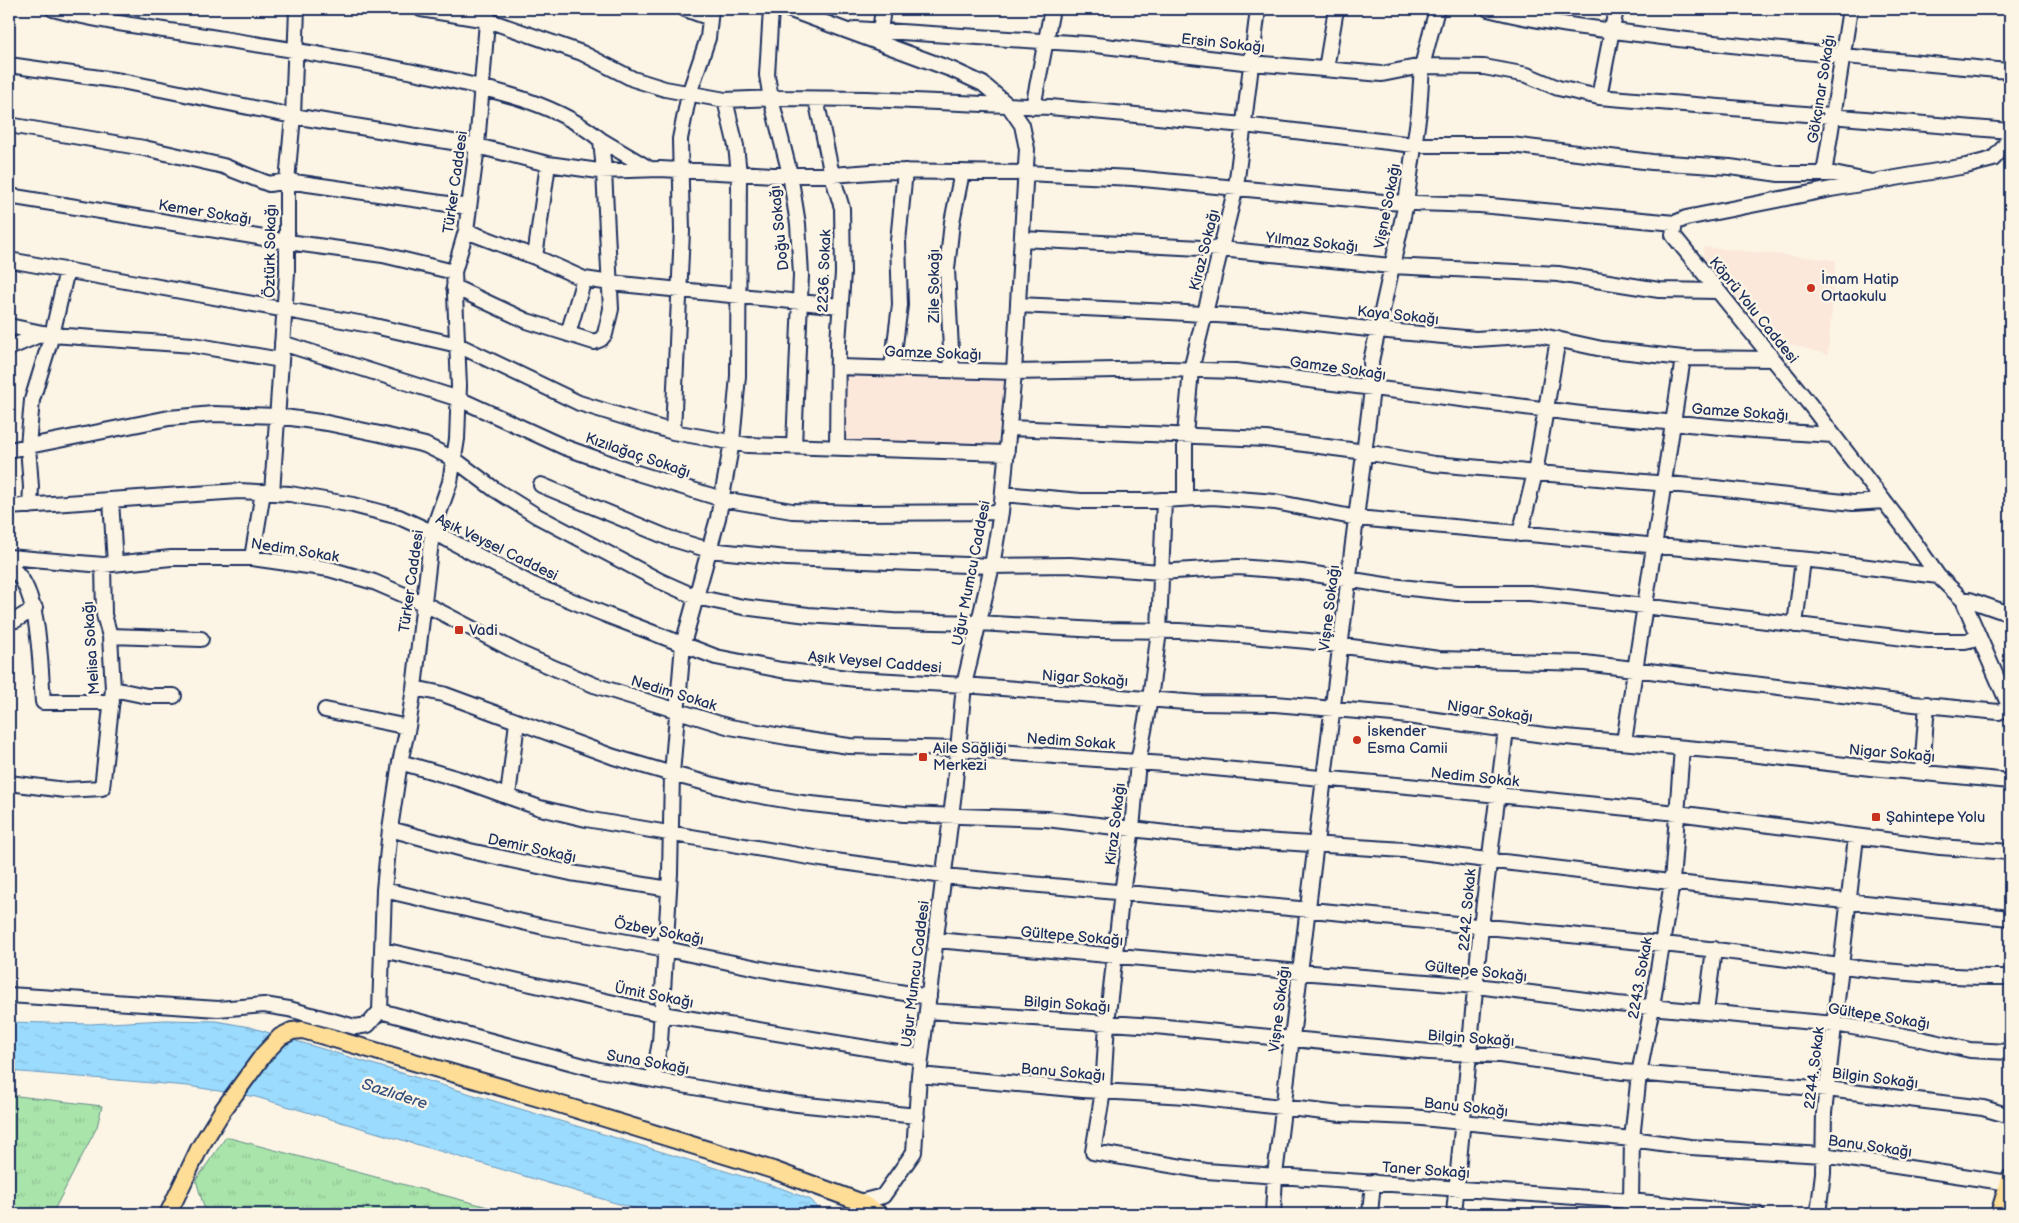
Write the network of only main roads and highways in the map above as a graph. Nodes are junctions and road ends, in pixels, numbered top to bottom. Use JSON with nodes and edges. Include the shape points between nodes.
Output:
{"nodes":[{"id":1,"x":2010,"y":1181,"type":"edge"},
{"id":2,"x":2010,"y":1207,"type":"edge"},
{"id":3,"x":168,"y":1214,"type":"edge"},
{"id":4,"x":879,"y":1214,"type":"edge"},
{"id":5,"x":1999,"y":1214,"type":"edge"},
{"id":6,"x":2008,"y":1214,"type":"edge"}],
"edges":[{"from":1,"to":5,"type":"main road"},
{"from":2,"to":6,"type":"main road"},
{"from":3,"to":4,"type":"main road","via":[[200,1147],[223,1110],[280,1037],[292,1031],[310,1032],[550,1101],[773,1170],[860,1202]]}]}
